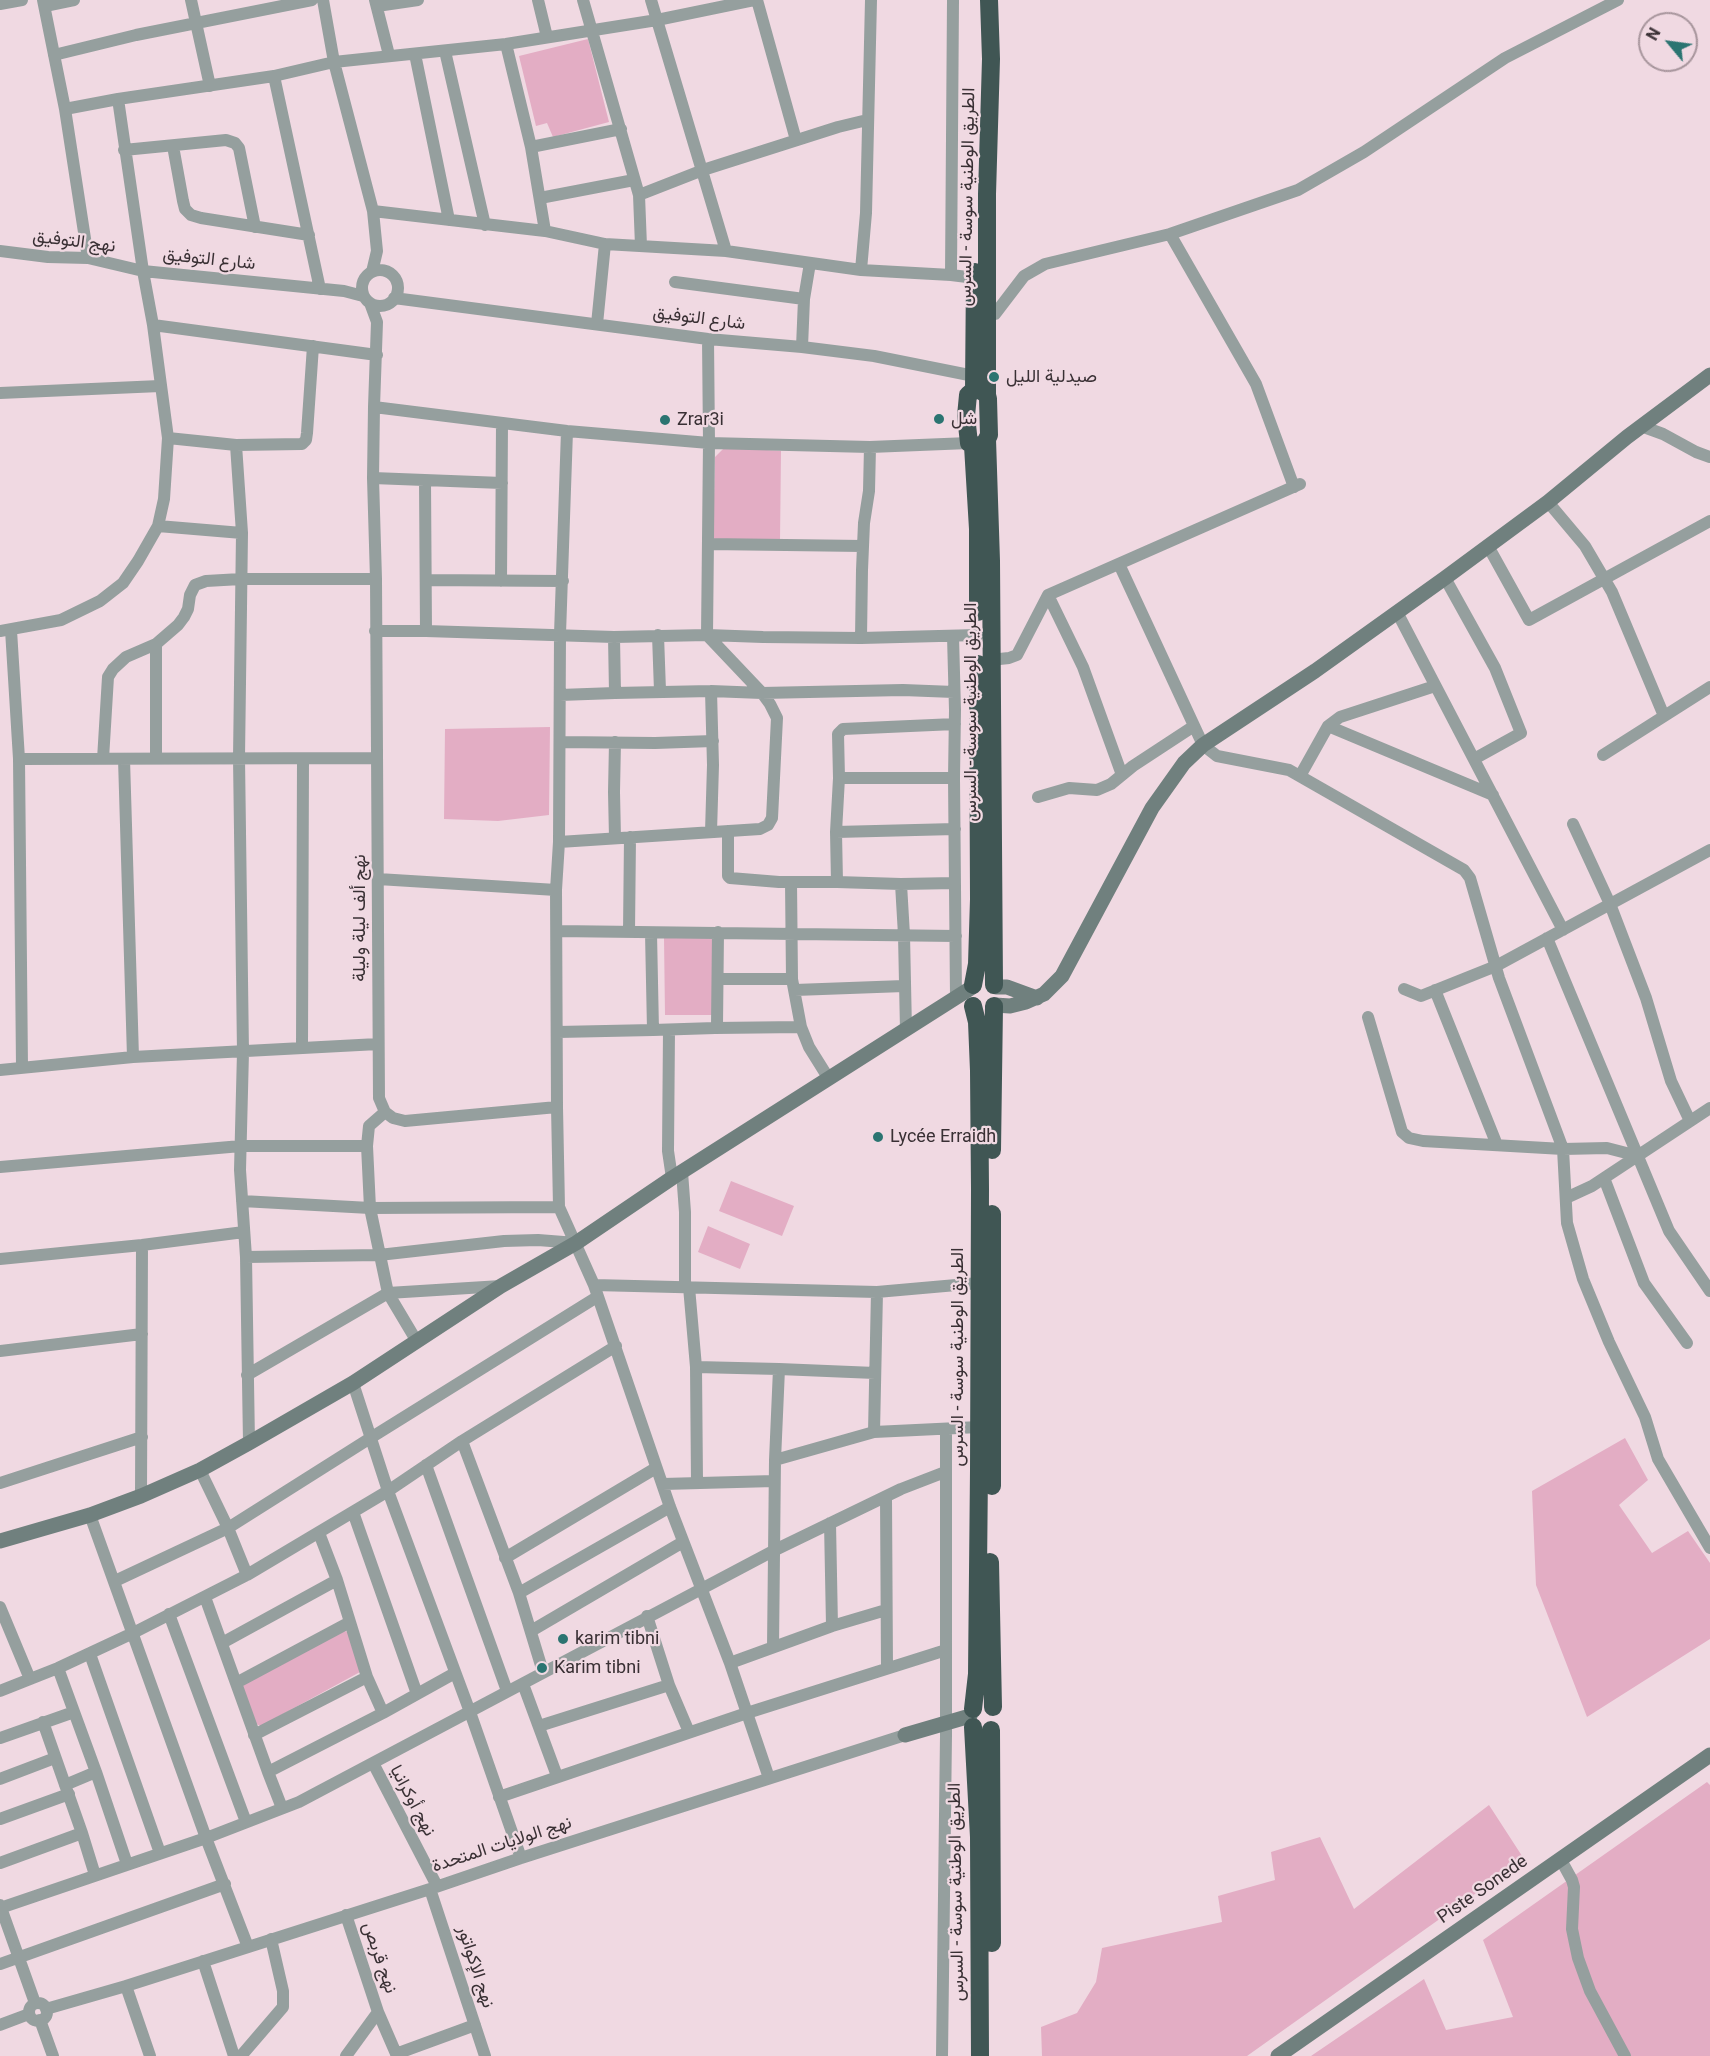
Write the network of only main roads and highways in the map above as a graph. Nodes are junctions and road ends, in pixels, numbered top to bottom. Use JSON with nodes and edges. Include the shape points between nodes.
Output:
{"nodes":[{"id":1,"x":977,"y":0,"type":"edge"},
{"id":2,"x":989,"y":0,"type":"edge"},
{"id":3,"x":978,"y":387,"type":"junction"},
{"id":4,"x":976,"y":442,"type":"junction"},
{"id":5,"x":969,"y":996,"type":"junction"},
{"id":6,"x":995,"y":996,"type":"junction"},
{"id":7,"x":977,"y":1721,"type":"junction"},
{"id":8,"x":980,"y":2056,"type":"edge"},
{"id":9,"x":992,"y":2056,"type":"edge"}],
"edges":[{"from":1,"to":3,"type":"highway","name":"الطريق الوطنية سوسة - السرس"},
{"from":2,"to":3,"type":"highway","name":"الطريق الوطنية سوسة - السرس","via":[[987,316]]},
{"from":3,"to":4,"type":"highway","via":[[989,417]]},
{"from":4,"to":5,"type":"highway","name":"الطريق الوطنية سوسة - السرس","via":[[979,899],[977,964]]},
{"from":4,"to":6,"type":"highway","name":"الطريق الوطنية سوسة - السرس","via":[[990,525]]},
{"from":5,"to":6,"type":"highway","via":[[981,1011],[990,1009]]},
{"from":5,"to":6,"type":"highway","via":[[977,982],[986,981]]},
{"from":5,"to":7,"type":"highway","name":"الطريق الوطنية سوسة - السرس","via":[[977,1022],[979,1071]]},
{"from":6,"to":7,"type":"highway","name":"الطريق الوطنية سوسة - السرس","via":[[990,1571],[993,1707],[985,1704]]},
{"from":7,"to":8,"type":"highway","name":"الطريق الوطنية سوسة - السرس"},
{"from":7,"to":9,"type":"highway","name":"الطريق الوطنية سوسة - السرس"}]}
